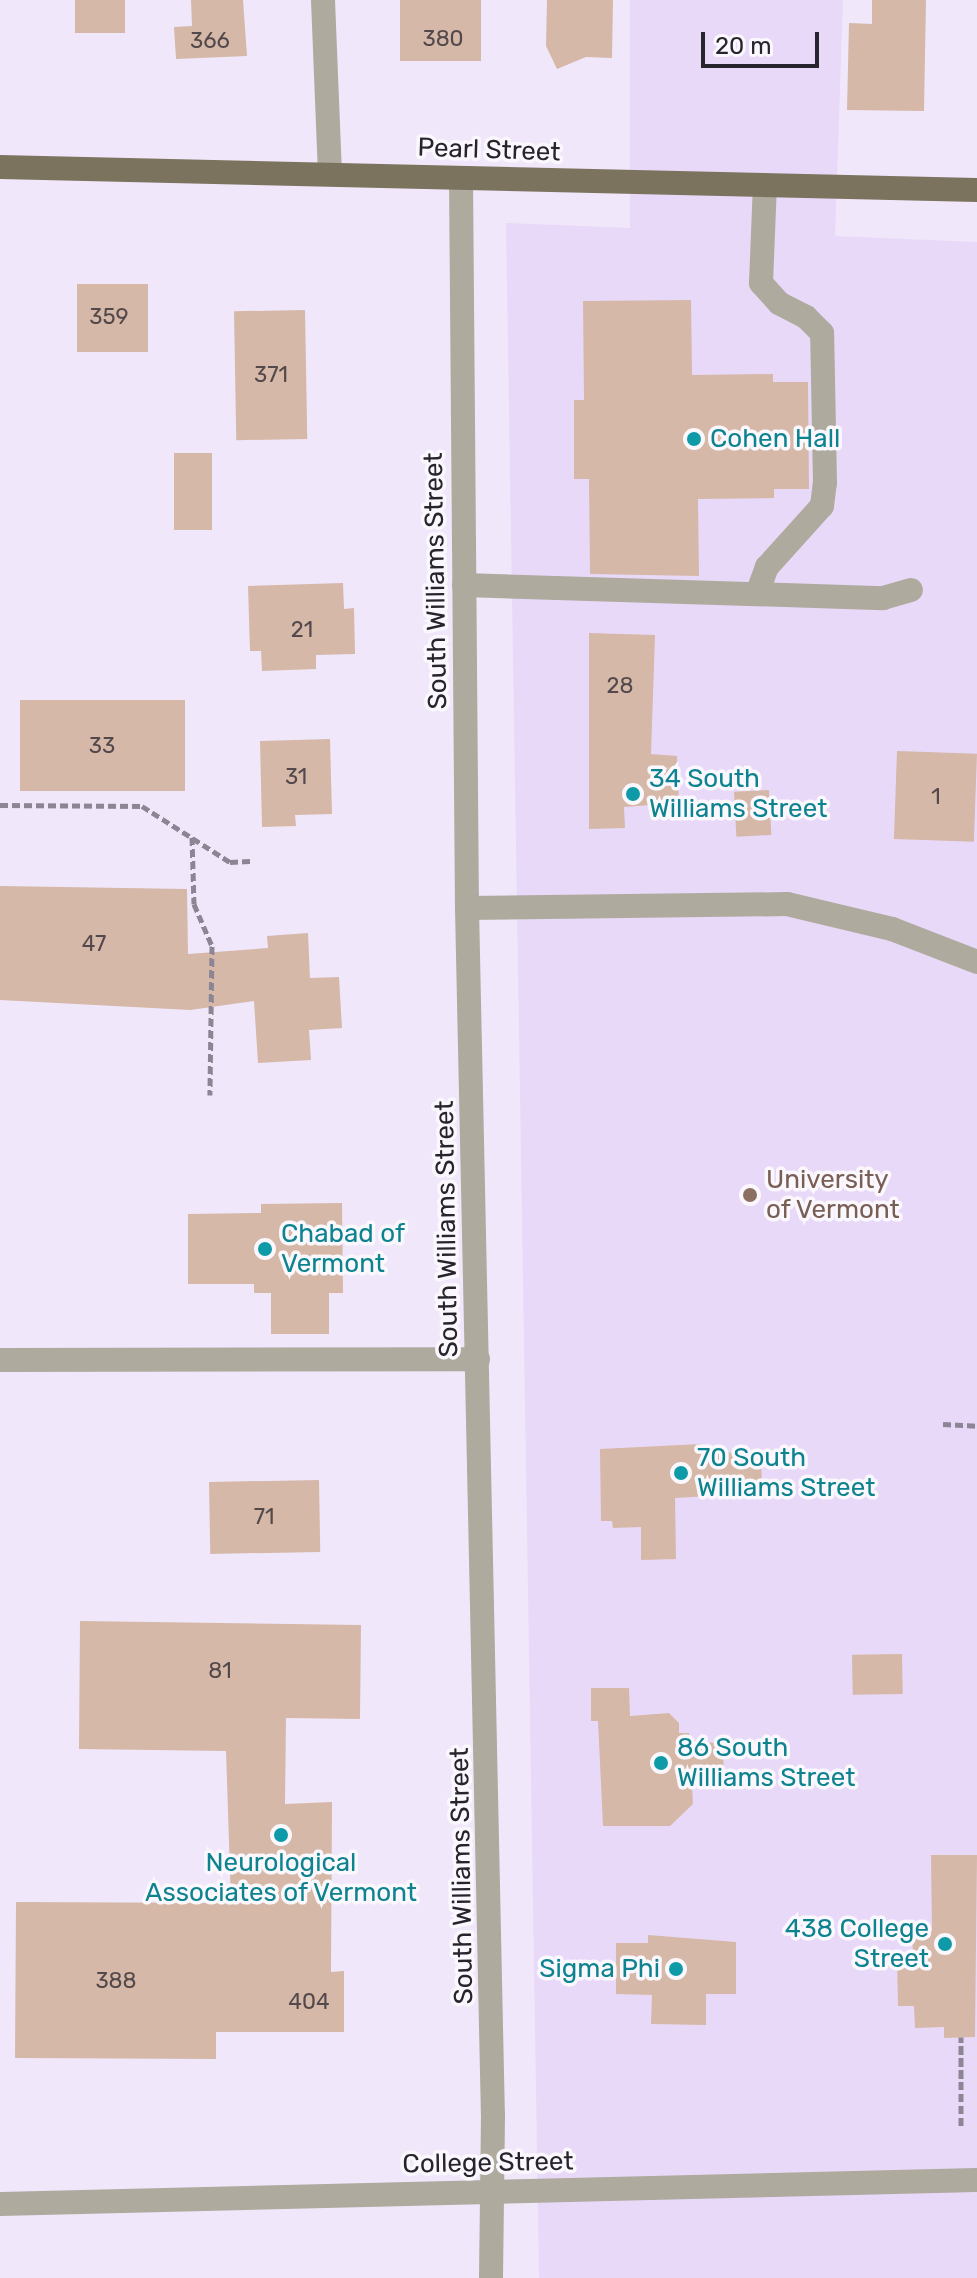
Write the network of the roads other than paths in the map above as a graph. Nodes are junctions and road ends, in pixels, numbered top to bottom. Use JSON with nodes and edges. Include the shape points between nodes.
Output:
{"nodes":[{"id":1,"x":323,"y":0,"type":"edge"},
{"id":2,"x":0,"y":167,"type":"edge"},
{"id":3,"x":330,"y":173,"type":"junction"},
{"id":4,"x":461,"y":178,"type":"junction"},
{"id":5,"x":765,"y":185,"type":"junction"},
{"id":6,"x":977,"y":190,"type":"edge"},
{"id":7,"x":464,"y":585,"type":"junction"},
{"id":8,"x":911,"y":590,"type":"dead end"},
{"id":9,"x":757,"y":594,"type":"junction"},
{"id":10,"x":467,"y":908,"type":"junction"},
{"id":11,"x":977,"y":962,"type":"edge"},
{"id":12,"x":478,"y":1359,"type":"junction"},
{"id":13,"x":0,"y":1360,"type":"edge"},
{"id":14,"x":977,"y":2180,"type":"edge"},
{"id":15,"x":492,"y":2191,"type":"junction"},
{"id":16,"x":0,"y":2204,"type":"edge"},
{"id":17,"x":491,"y":2278,"type":"edge"}],
"edges":[{"from":1,"to":3,"type":"street"},
{"from":2,"to":3,"type":"main road","name":"Pearl Street"},
{"from":3,"to":4,"type":"main road","name":"Pearl Street"},
{"from":4,"to":5,"type":"main road","name":"Pearl Street"},
{"from":4,"to":7,"type":"street","name":"South Williams Street"},
{"from":5,"to":6,"type":"main road","name":"Pearl Street"},
{"from":5,"to":9,"type":"street","via":[[761,283],[779,303],[822,333],[822,506],[767,567]]},
{"from":7,"to":9,"type":"street"},
{"from":7,"to":10,"type":"street","name":"South Williams Street"},
{"from":8,"to":9,"type":"street","via":[[883,598]]},
{"from":10,"to":11,"type":"street","via":[[787,904],[892,929]]},
{"from":10,"to":12,"type":"street","name":"South Williams Street"},
{"from":12,"to":13,"type":"street"},
{"from":12,"to":15,"type":"street","name":"South Williams Street"},
{"from":14,"to":15,"type":"street","name":"College Street"},
{"from":15,"to":16,"type":"street","name":"College Street"},
{"from":15,"to":17,"type":"street","name":"South Williams Street"}]}
